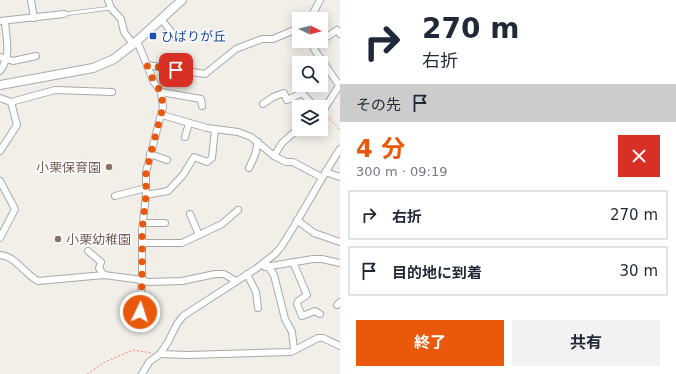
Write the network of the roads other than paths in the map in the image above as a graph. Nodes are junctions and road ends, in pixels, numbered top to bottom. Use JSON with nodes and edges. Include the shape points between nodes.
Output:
{"nodes":[{"id":1,"x":31,"y":0,"type":"edge"},
{"id":2,"x":108,"y":0,"type":"edge"},
{"id":3,"x":182,"y":0,"type":"edge"},
{"id":4,"x":320,"y":0,"type":"edge"},
{"id":5,"x":111,"y":8,"type":"junction"},
{"id":6,"x":314,"y":12,"type":"edge"},
{"id":7,"x":64,"y":14,"type":"joint"},
{"id":8,"x":34,"y":18,"type":"junction"},
{"id":9,"x":162,"y":19,"type":"junction"},
{"id":10,"x":2,"y":21,"type":"edge"},
{"id":11,"x":292,"y":31,"type":"edge"},
{"id":12,"x":340,"y":34,"type":"edge"},
{"id":13,"x":177,"y":39,"type":"dead end"},
{"id":14,"x":135,"y":43,"type":"junction"},
{"id":15,"x":314,"y":49,"type":"junction"},
{"id":16,"x":36,"y":56,"type":"dead end"},
{"id":17,"x":309,"y":56,"type":"dead end"},
{"id":18,"x":0,"y":57,"type":"edge"},
{"id":19,"x":7,"y":60,"type":"junction"},
{"id":20,"x":147,"y":65,"type":"junction"},
{"id":21,"x":0,"y":72,"type":"edge"},
{"id":22,"x":339,"y":84,"type":"edge"},
{"id":23,"x":0,"y":86,"type":"edge"},
{"id":24,"x":112,"y":92,"type":"dead end"},
{"id":25,"x":161,"y":92,"type":"junction"},
{"id":26,"x":302,"y":93,"type":"joint"},
{"id":27,"x":0,"y":98,"type":"edge"},
{"id":28,"x":308,"y":100,"type":"edge"},
{"id":29,"x":328,"y":101,"type":"edge"},
{"id":30,"x":11,"y":102,"type":"junction"},
{"id":31,"x":263,"y":104,"type":"dead end"},
{"id":32,"x":202,"y":106,"type":"dead end"},
{"id":33,"x":162,"y":115,"type":"junction"},
{"id":34,"x":189,"y":123,"type":"junction"},
{"id":35,"x":215,"y":129,"type":"junction"},
{"id":36,"x":292,"y":135,"type":"edge"},
{"id":37,"x":185,"y":136,"type":"dead end"},
{"id":38,"x":258,"y":142,"type":"junction"},
{"id":39,"x":340,"y":149,"type":"edge"},
{"id":40,"x":0,"y":151,"type":"edge"},
{"id":41,"x":150,"y":154,"type":"junction"},
{"id":42,"x":274,"y":156,"type":"junction"},
{"id":43,"x":167,"y":160,"type":"dead end"},
{"id":44,"x":249,"y":168,"type":"dead end"},
{"id":45,"x":323,"y":174,"type":"junction"},
{"id":46,"x":340,"y":177,"type":"edge"},
{"id":47,"x":0,"y":181,"type":"edge"},
{"id":48,"x":146,"y":188,"type":"junction"},
{"id":49,"x":146,"y":195,"type":"junction"},
{"id":50,"x":115,"y":196,"type":"dead end"},
{"id":51,"x":238,"y":210,"type":"dead end"},
{"id":52,"x":190,"y":214,"type":"dead end"},
{"id":53,"x":297,"y":220,"type":"junction"},
{"id":54,"x":143,"y":223,"type":"junction"},
{"id":55,"x":165,"y":223,"type":"dead end"},
{"id":56,"x":199,"y":235,"type":"junction"},
{"id":57,"x":0,"y":238,"type":"edge"},
{"id":58,"x":340,"y":242,"type":"edge"},
{"id":59,"x":142,"y":243,"type":"junction"},
{"id":60,"x":88,"y":251,"type":"dead end"},
{"id":61,"x":0,"y":255,"type":"edge"},
{"id":62,"x":293,"y":262,"type":"junction"},
{"id":63,"x":340,"y":263,"type":"edge"},
{"id":64,"x":268,"y":266,"type":"junction"},
{"id":65,"x":257,"y":268,"type":"junction"},
{"id":66,"x":247,"y":274,"type":"junction"},
{"id":67,"x":104,"y":275,"type":"junction"},
{"id":68,"x":142,"y":280,"type":"junction"},
{"id":69,"x":236,"y":281,"type":"junction"},
{"id":70,"x":258,"y":308,"type":"dead end"},
{"id":71,"x":140,"y":312,"type":"dead end"},
{"id":72,"x":320,"y":314,"type":"dead end"},
{"id":73,"x":340,"y":346,"type":"edge"},
{"id":74,"x":294,"y":349,"type":"junction"},
{"id":75,"x":160,"y":354,"type":"junction"},
{"id":76,"x":142,"y":374,"type":"edge"}],
"edges":[{"from":1,"to":8,"type":"street"},
{"from":2,"to":5,"type":"street"},
{"from":3,"to":9,"type":"street"},
{"from":4,"to":6,"type":"street"},
{"from":5,"to":7,"type":"lane"},
{"from":5,"to":14,"type":"street","via":[[121,19],[124,32]]},
{"from":7,"to":8,"type":"street"},
{"from":8,"to":10,"type":"street"},
{"from":9,"to":13,"type":"street"},
{"from":9,"to":14,"type":"street"},
{"from":10,"to":19,"type":"street"},
{"from":11,"to":20,"type":"street","via":[[236,49],[205,74]]},
{"from":12,"to":15,"type":"street","via":[[337,30],[318,43]]},
{"from":14,"to":20,"type":"street"},
{"from":14,"to":23,"type":"street","via":[[114,59],[93,68]]},
{"from":15,"to":17,"type":"street"},
{"from":15,"to":22,"type":"street"},
{"from":16,"to":19,"type":"street"},
{"from":18,"to":19,"type":"street"},
{"from":19,"to":21,"type":"street"},
{"from":20,"to":25,"type":"street"},
{"from":22,"to":29,"type":"street"},
{"from":24,"to":30,"type":"street","via":[[55,90]]},
{"from":25,"to":32,"type":"street","via":[[201,99]]},
{"from":25,"to":33,"type":"street"},
{"from":26,"to":28,"type":"street"},
{"from":26,"to":31,"type":"street","via":[[287,100],[284,93]]},
{"from":27,"to":30,"type":"street"},
{"from":30,"to":40,"type":"street","via":[[17,125]]},
{"from":33,"to":34,"type":"street"},
{"from":33,"to":41,"type":"street"},
{"from":34,"to":35,"type":"street"},
{"from":34,"to":37,"type":"street"},
{"from":35,"to":38,"type":"street","via":[[238,132]]},
{"from":35,"to":49,"type":"street","via":[[212,158],[207,162],[194,157],[183,175],[168,191]]},
{"from":36,"to":42,"type":"street"},
{"from":38,"to":42,"type":"street"},
{"from":38,"to":44,"type":"street"},
{"from":39,"to":45,"type":"street"},
{"from":41,"to":43,"type":"street"},
{"from":41,"to":48,"type":"street"},
{"from":42,"to":45,"type":"street"},
{"from":45,"to":46,"type":"street"},
{"from":45,"to":53,"type":"street"},
{"from":47,"to":57,"type":"street","via":[[15,209]]},
{"from":48,"to":49,"type":"street"},
{"from":48,"to":50,"type":"street"},
{"from":49,"to":54,"type":"street"},
{"from":51,"to":56,"type":"street","via":[[222,224]]},
{"from":52,"to":56,"type":"street"},
{"from":53,"to":58,"type":"street","via":[[314,233]]},
{"from":53,"to":65,"type":"street","via":[[281,247]]},
{"from":54,"to":55,"type":"street"},
{"from":54,"to":59,"type":"street"},
{"from":56,"to":59,"type":"street","via":[[182,243]]},
{"from":59,"to":68,"type":"street"},
{"from":60,"to":67,"type":"street","via":[[101,262],[99,268]]},
{"from":61,"to":67,"type":"street","via":[[12,258],[31,278],[38,281]]},
{"from":62,"to":63,"type":"street","via":[[322,259]]},
{"from":62,"to":64,"type":"street"},
{"from":62,"to":72,"type":"street","via":[[307,295],[297,304],[302,316],[315,311]]},
{"from":64,"to":65,"type":"street"},
{"from":64,"to":74,"type":"street","via":[[274,275],[285,319],[292,332]]},
{"from":65,"to":66,"type":"street"},
{"from":66,"to":69,"type":"street"},
{"from":66,"to":70,"type":"street","via":[[256,292]]},
{"from":67,"to":68,"type":"street"},
{"from":68,"to":69,"type":"street","via":[[182,281],[224,274]]},
{"from":68,"to":71,"type":"street"},
{"from":69,"to":75,"type":"street","via":[[183,316]]},
{"from":73,"to":74,"type":"street","via":[[318,338]]},
{"from":74,"to":75,"type":"street","via":[[291,352],[188,356]]},
{"from":75,"to":76,"type":"street","via":[[149,362]]}]}
